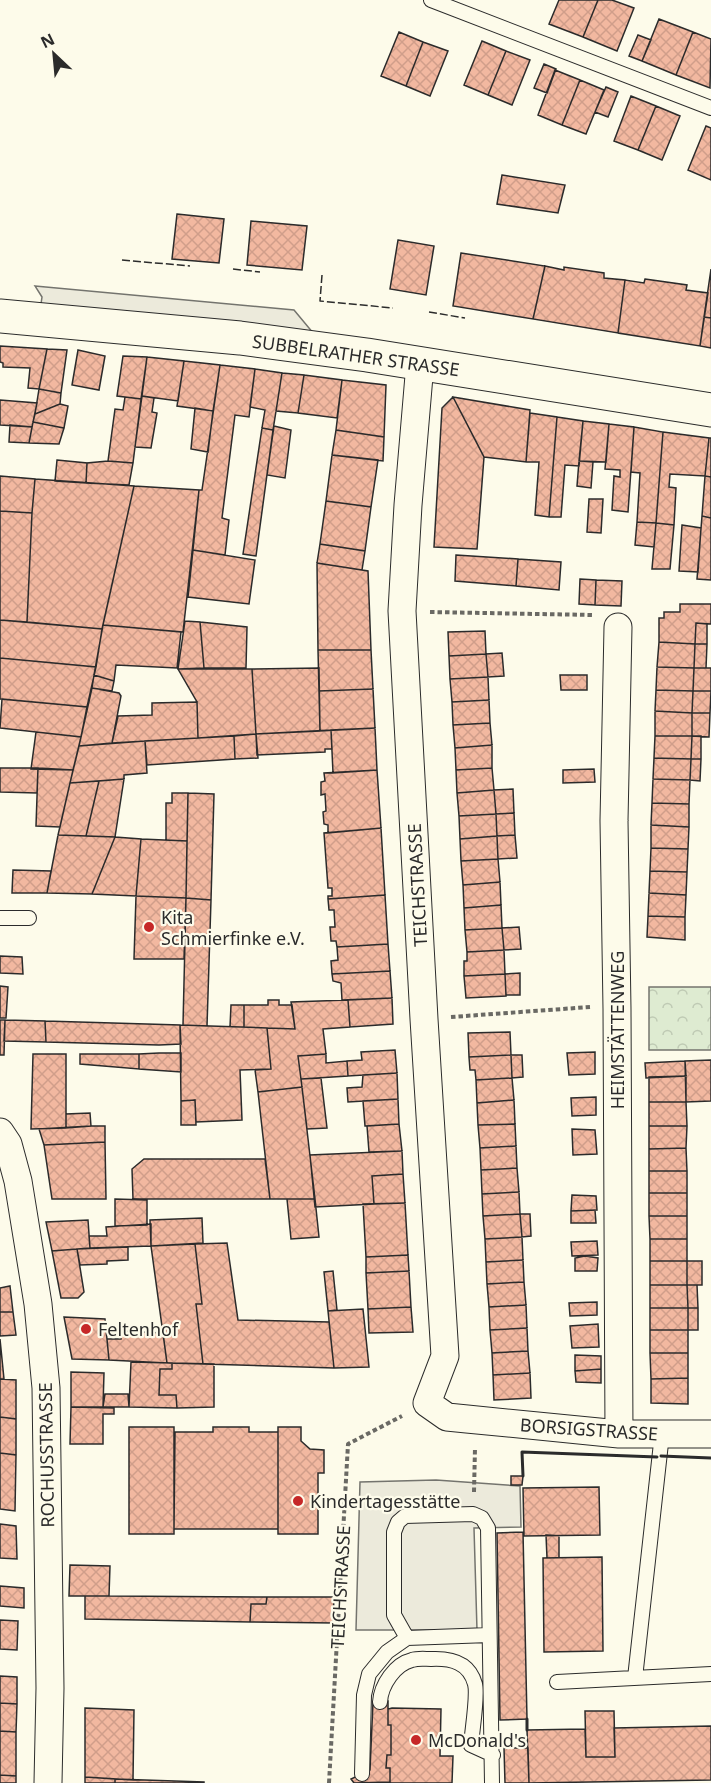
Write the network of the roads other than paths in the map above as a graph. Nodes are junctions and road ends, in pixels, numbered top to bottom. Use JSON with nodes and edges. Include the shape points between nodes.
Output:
{"nodes":[{"id":1,"x":431,"y":0,"type":"edge"},
{"id":2,"x":711,"y":108,"type":"edge"},
{"id":3,"x":0,"y":316,"type":"edge"},
{"id":4,"x":420,"y":364,"type":"junction"},
{"id":5,"x":711,"y":410,"type":"edge"},
{"id":6,"x":618,"y":627,"type":"road end"},
{"id":7,"x":0,"y":918,"type":"edge"},
{"id":8,"x":29,"y":918,"type":"dead end"},
{"id":9,"x":0,"y":1132,"type":"edge"},
{"id":10,"x":472,"y":1420,"type":"joint"},
{"id":11,"x":619,"y":1434,"type":"junction"},
{"id":12,"x":662,"y":1434,"type":"junction"},
{"id":13,"x":711,"y":1434,"type":"edge"},
{"id":14,"x":489,"y":1635,"type":"junction"},
{"id":15,"x":407,"y":1638,"type":"junction"},
{"id":16,"x":711,"y":1674,"type":"edge"},
{"id":17,"x":634,"y":1678,"type":"junction"},
{"id":18,"x":557,"y":1682,"type":"dead end"},
{"id":19,"x":380,"y":1702,"type":"dead end"},
{"id":20,"x":493,"y":1755,"type":"junction"},
{"id":21,"x":362,"y":1774,"type":"dead end"},
{"id":22,"x":48,"y":1783,"type":"edge"},
{"id":23,"x":492,"y":1783,"type":"edge"}],
"edges":[{"from":1,"to":2,"type":"lane"},
{"from":3,"to":4,"type":"street","name":"SUBBELRATHER STRASSE","via":[[240,338]]},
{"from":4,"to":5,"type":"street","name":"SUBBELRATHER STRASSE"},
{"from":4,"to":10,"type":"street","name":"TEICHSTRASSE","via":[[402,611],[445,1356],[427,1403],[447,1417]]},
{"from":6,"to":11,"type":"street","name":"HEIMSTÄTTENWEG","via":[[615,821]]},
{"from":7,"to":8,"type":"lane"},
{"from":9,"to":22,"type":"street","name":"ROCHUSSTRASSE","via":[[8,1144],[18,1181],[39,1304],[46,1389]]},
{"from":10,"to":11,"type":"street","name":"BORSIGSTRASSE"},
{"from":11,"to":12,"type":"street","name":"BORSIGSTRASSE"},
{"from":12,"to":13,"type":"street","name":"BORSIGSTRASSE"},
{"from":12,"to":17,"type":"lane"},
{"from":14,"to":15,"type":"lane"},
{"from":14,"to":15,"type":"lane","via":[[488,1528],[482,1518],[473,1514],[405,1516],[394,1532],[394,1614]]},
{"from":14,"to":20,"type":"lane"},
{"from":15,"to":21,"type":"lane","via":[[387,1652],[369,1674],[363,1695]]},
{"from":16,"to":17,"type":"lane"},
{"from":17,"to":18,"type":"lane"},
{"from":19,"to":20,"type":"lane","via":[[388,1678],[399,1666],[412,1660],[448,1658],[459,1663],[476,1686],[471,1745]]},
{"from":20,"to":23,"type":"lane"}]}
